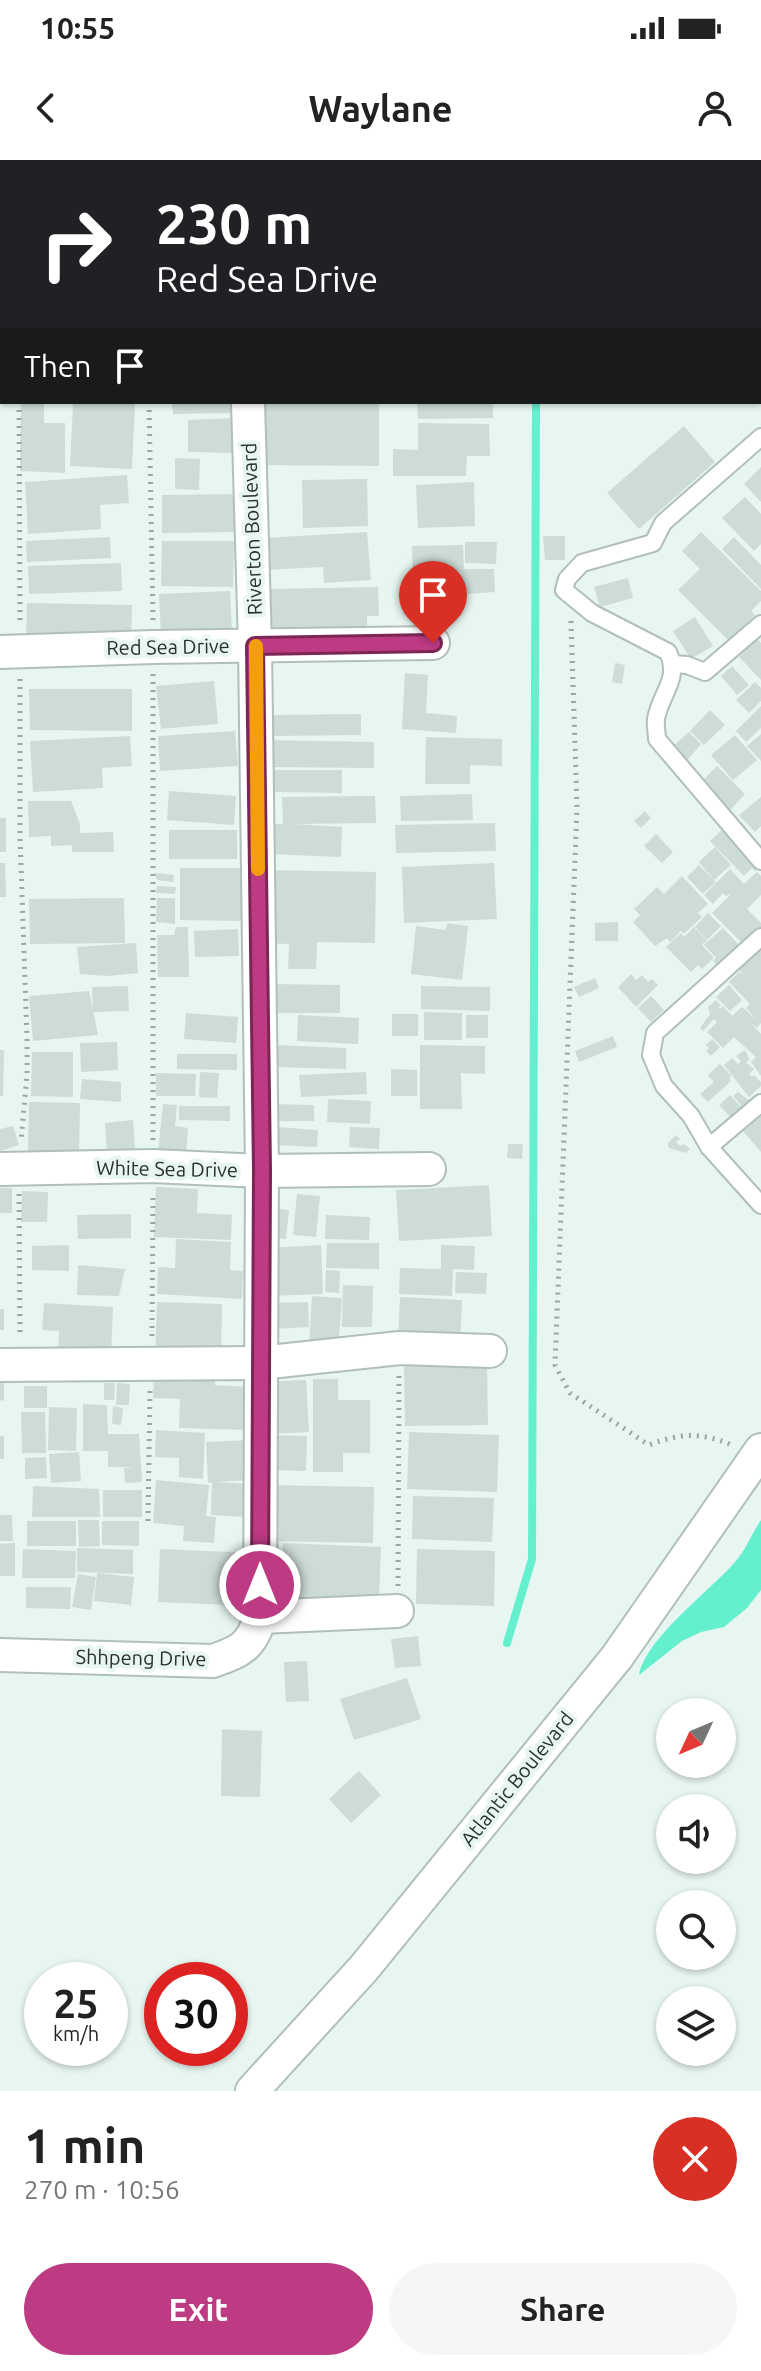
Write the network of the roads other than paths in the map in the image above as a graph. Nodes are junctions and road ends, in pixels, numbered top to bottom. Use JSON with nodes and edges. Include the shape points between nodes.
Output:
{"nodes":[{"id":1,"x":248,"y":404,"type":"edge"},
{"id":2,"x":761,"y":437,"type":"edge"},
{"id":3,"x":761,"y":624,"type":"edge"},
{"id":4,"x":433,"y":643,"type":"dead end"},
{"id":5,"x":255,"y":646,"type":"junction"},
{"id":6,"x":10,"y":652,"type":"edge"},
{"id":7,"x":673,"y":664,"type":"junction"},
{"id":8,"x":761,"y":861,"type":"edge"},
{"id":9,"x":761,"y":937,"type":"edge"},
{"id":10,"x":761,"y":1103,"type":"edge"},
{"id":11,"x":709,"y":1147,"type":"junction"},
{"id":12,"x":9,"y":1169,"type":"edge"},
{"id":13,"x":429,"y":1169,"type":"dead end"},
{"id":14,"x":262,"y":1171,"type":"junction"},
{"id":15,"x":761,"y":1205,"type":"edge"},
{"id":16,"x":490,"y":1351,"type":"dead end"},
{"id":17,"x":260,"y":1363,"type":"junction"},
{"id":18,"x":10,"y":1364,"type":"edge"},
{"id":19,"x":759,"y":1453,"type":"edge"},
{"id":20,"x":397,"y":1611,"type":"road end"},
{"id":21,"x":260,"y":1617,"type":"junction"},
{"id":22,"x":0,"y":1655,"type":"edge"},
{"id":23,"x":252,"y":2091,"type":"edge"}],
"edges":[{"from":1,"to":5,"type":"street","name":"Riverton Boulevard"},
{"from":2,"to":7,"type":"lane","via":[[663,523],[653,543],[582,563],[567,579],[564,590],[570,596],[668,652]]},
{"from":3,"to":7,"type":"lane","via":[[705,672]]},
{"from":4,"to":5,"type":"street","name":"Red Sea Drive"},
{"from":5,"to":6,"type":"street","name":"Red Sea Drive"},
{"from":5,"to":14,"type":"street","name":"Riverton Boulevard"},
{"from":7,"to":8,"type":"lane","via":[[656,719],[657,739]]},
{"from":9,"to":11,"type":"lane","via":[[655,1033],[651,1055],[664,1086]]},
{"from":10,"to":11,"type":"lane"},
{"from":11,"to":15,"type":"lane"},
{"from":12,"to":14,"type":"street","name":"White Sea Drive","via":[[153,1166]]},
{"from":13,"to":14,"type":"street","name":"White Sea Drive"},
{"from":14,"to":17,"type":"street","name":"Riverton Boulevard"},
{"from":16,"to":17,"type":"street","via":[[400,1348]]},
{"from":17,"to":18,"type":"street"},
{"from":17,"to":21,"type":"street","name":"Riverton Boulevard"},
{"from":19,"to":23,"type":"street","name":"Atlantic Boulevard","via":[[617,1657],[364,1968]]},
{"from":20,"to":21,"type":"street"},
{"from":21,"to":22,"type":"street","name":"Shhpeng Drive","via":[[255,1636],[238,1652],[213,1661]]}]}
